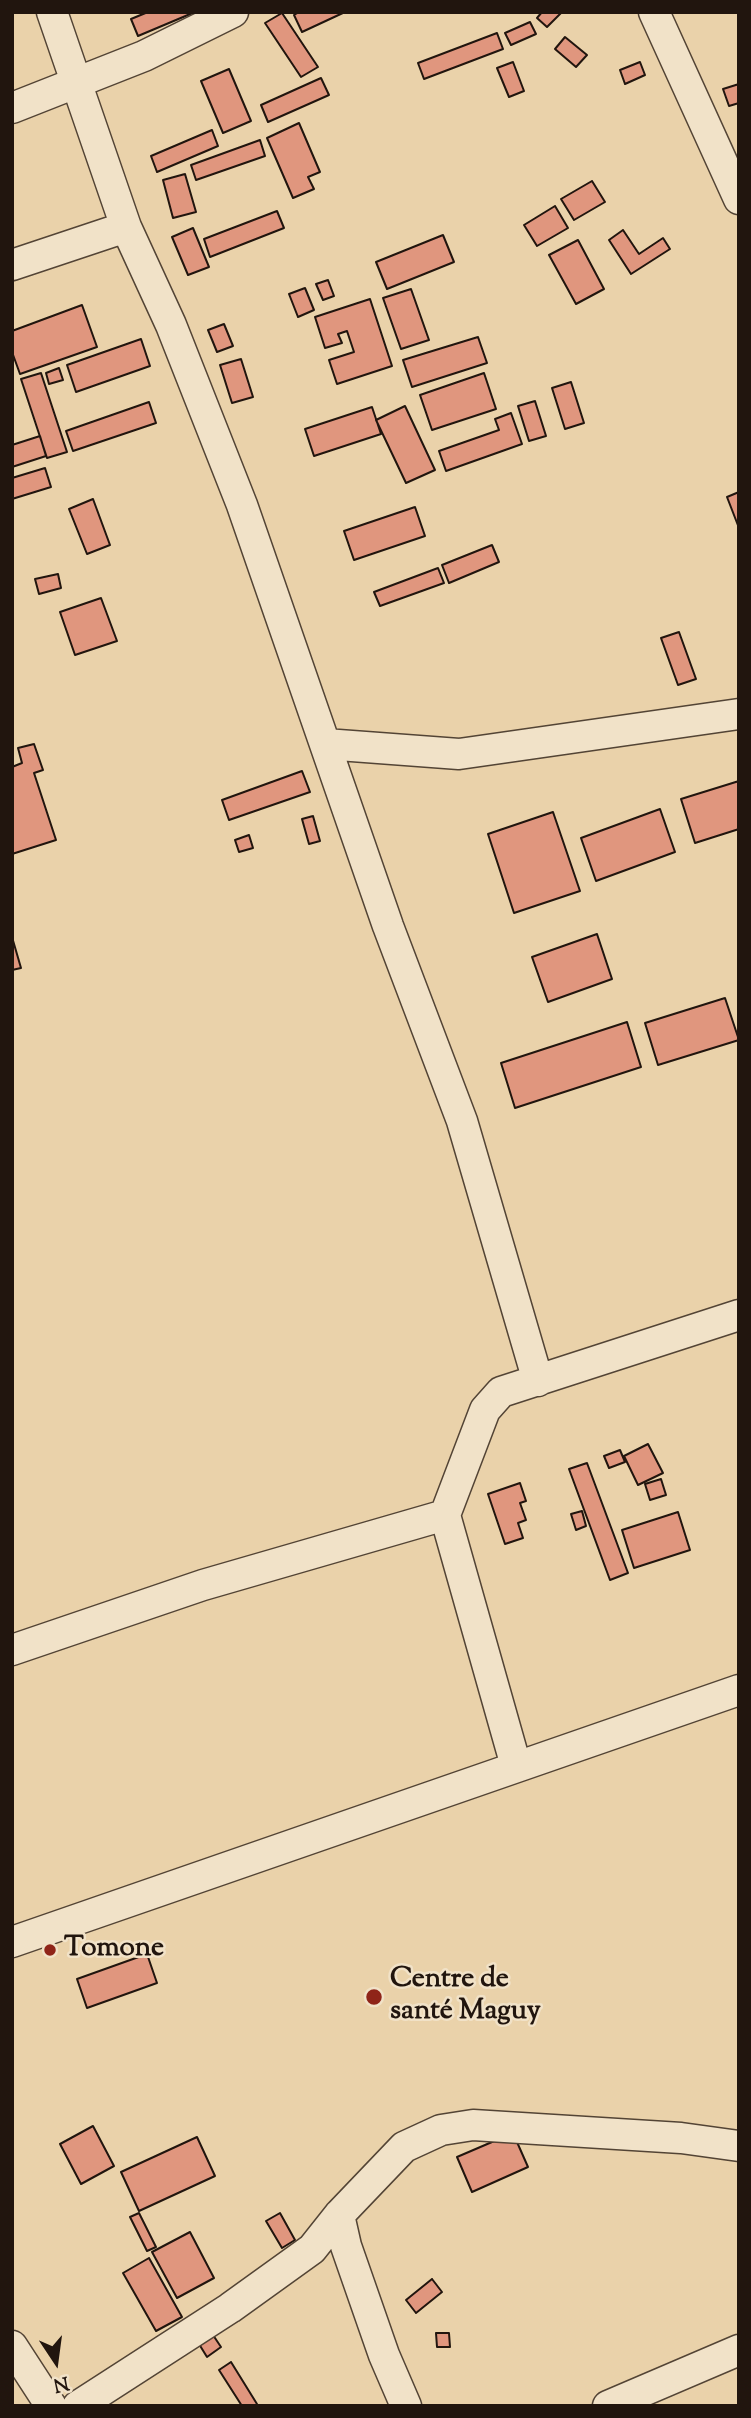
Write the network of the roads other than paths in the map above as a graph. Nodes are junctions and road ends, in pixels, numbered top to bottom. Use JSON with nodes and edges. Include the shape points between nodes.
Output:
{"nodes":[{"id":1,"x":52,"y":12,"type":"edge"},
{"id":2,"x":233,"y":12,"type":"edge"},
{"id":3,"x":654,"y":12,"type":"edge"},
{"id":4,"x":77,"y":82,"type":"junction"},
{"id":5,"x":12,"y":108,"type":"edge"},
{"id":6,"x":739,"y":199,"type":"edge"},
{"id":7,"x":126,"y":227,"type":"junction"},
{"id":8,"x":12,"y":265,"type":"edge"},
{"id":9,"x":739,"y":714,"type":"edge"},
{"id":10,"x":325,"y":744,"type":"junction"},
{"id":11,"x":739,"y":1315,"type":"edge"},
{"id":12,"x":538,"y":1381,"type":"junction"},
{"id":13,"x":445,"y":1515,"type":"junction"},
{"id":14,"x":12,"y":1650,"type":"edge"},
{"id":15,"x":739,"y":1690,"type":"edge"},
{"id":16,"x":516,"y":1766,"type":"junction"},
{"id":17,"x":12,"y":1942,"type":"edge"},
{"id":18,"x":739,"y":2146,"type":"edge"},
{"id":19,"x":339,"y":2214,"type":"junction"},
{"id":20,"x":12,"y":2346,"type":"edge"},
{"id":21,"x":739,"y":2350,"type":"edge"},
{"id":22,"x":51,"y":2406,"type":"edge"},
{"id":23,"x":78,"y":2406,"type":"edge"},
{"id":24,"x":406,"y":2406,"type":"edge"},
{"id":25,"x":608,"y":2406,"type":"edge"}],
"edges":[{"from":1,"to":4,"type":"street"},
{"from":2,"to":4,"type":"street","via":[[144,56]]},
{"from":3,"to":6,"type":"street"},
{"from":4,"to":5,"type":"street"},
{"from":4,"to":7,"type":"street"},
{"from":7,"to":8,"type":"street"},
{"from":7,"to":10,"type":"street","via":[[171,325],[242,505]]},
{"from":9,"to":10,"type":"street","via":[[459,754]]},
{"from":10,"to":12,"type":"street","via":[[462,1121]]},
{"from":11,"to":12,"type":"street"},
{"from":12,"to":13,"type":"street","via":[[501,1392],[485,1410]]},
{"from":13,"to":14,"type":"street","via":[[202,1585]]},
{"from":13,"to":16,"type":"street"},
{"from":15,"to":16,"type":"street"},
{"from":16,"to":17,"type":"street"},
{"from":18,"to":19,"type":"street","via":[[681,2137],[473,2125],[441,2130],[404,2147]]},
{"from":19,"to":23,"type":"street","via":[[312,2249]]},
{"from":19,"to":24,"type":"street","via":[[346,2246]]},
{"from":20,"to":22,"type":"street"},
{"from":21,"to":25,"type":"street"}]}
